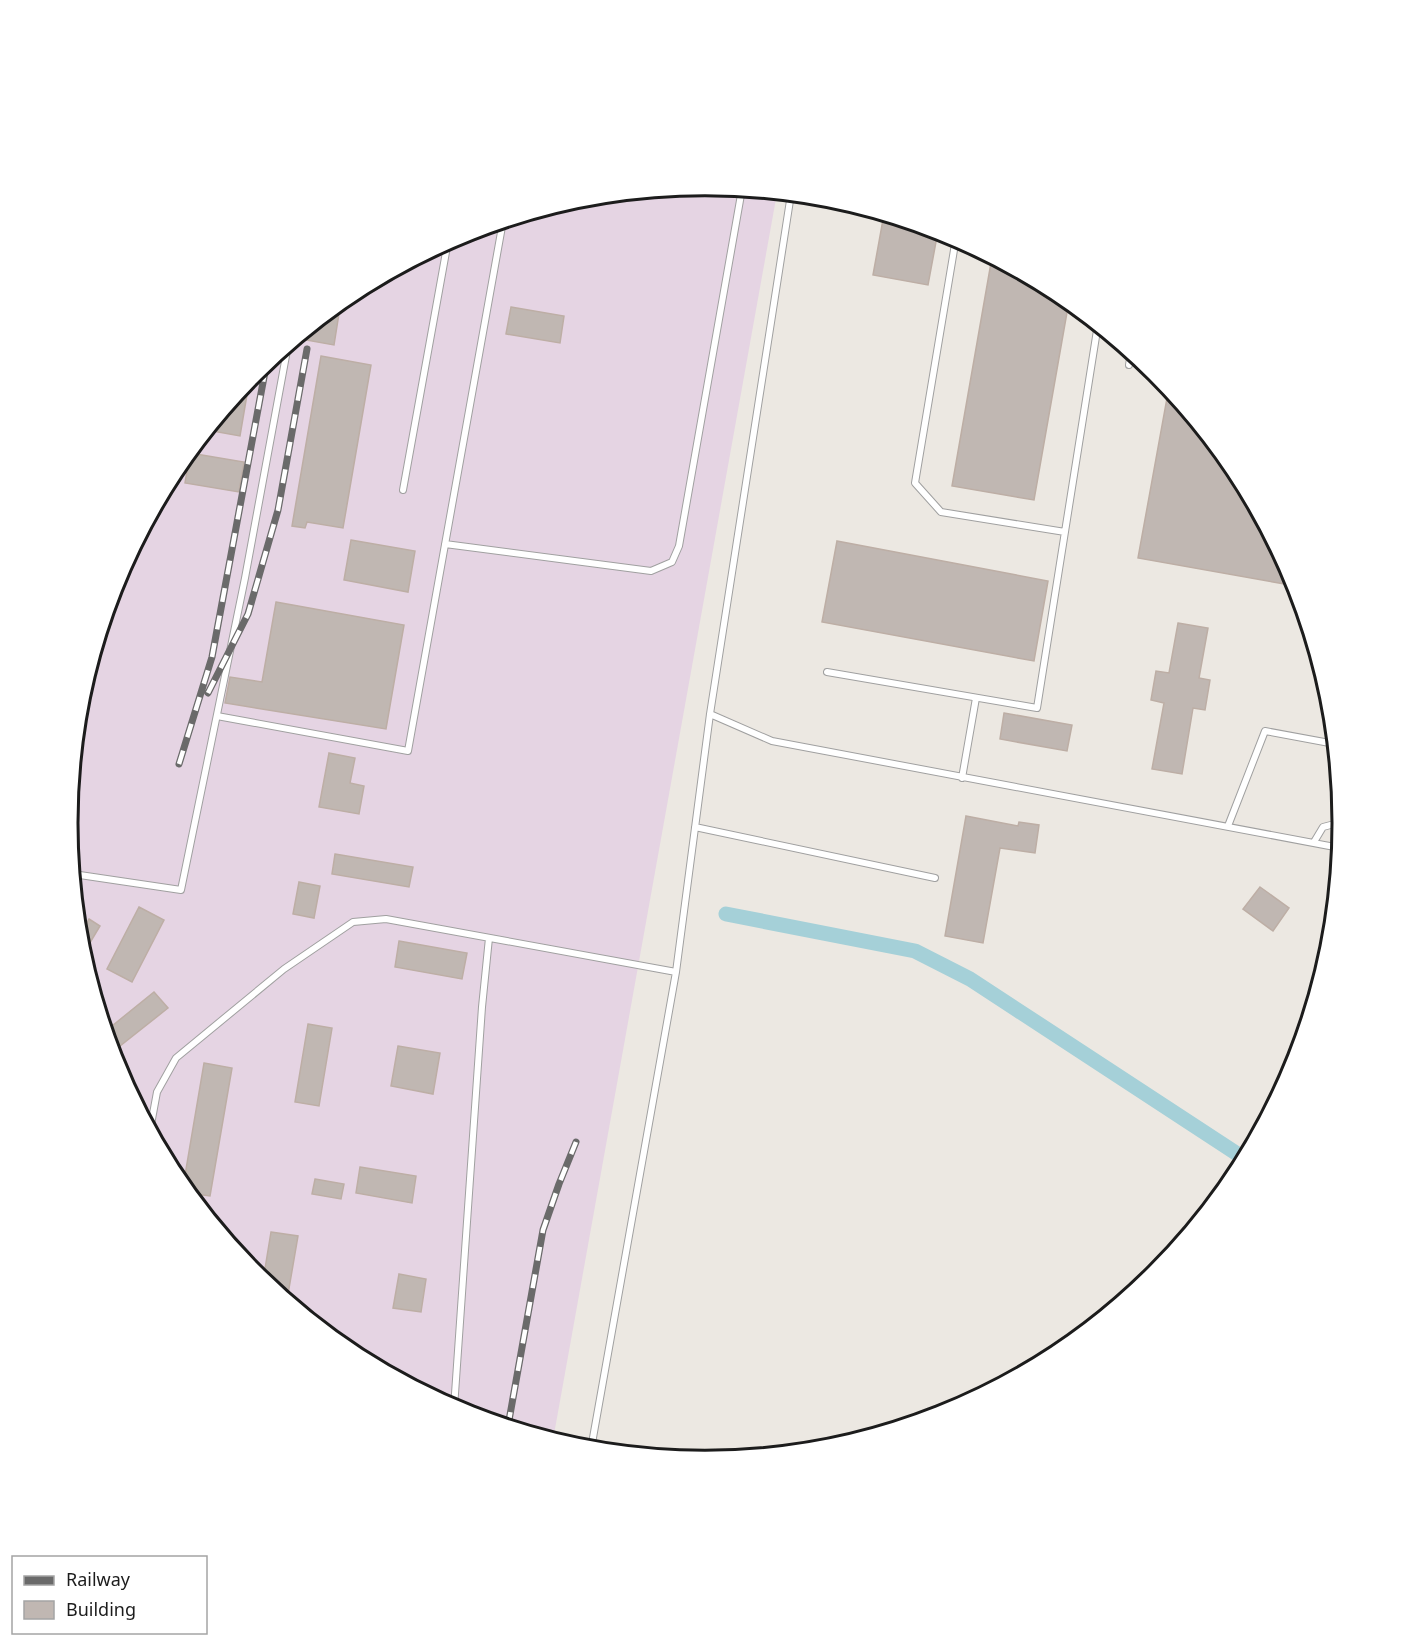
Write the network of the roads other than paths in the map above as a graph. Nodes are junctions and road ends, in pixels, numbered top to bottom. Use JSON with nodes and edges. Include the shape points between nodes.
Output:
{"nodes":[{"id":1,"x":741,"y":197,"type":"edge"},
{"id":2,"x":790,"y":201,"type":"edge"},
{"id":3,"x":501,"y":230,"type":"edge"},
{"id":4,"x":954,"y":248,"type":"edge"},
{"id":5,"x":445,"y":253,"type":"edge"},
{"id":6,"x":1096,"y":334,"type":"edge"},
{"id":7,"x":286,"y":358,"type":"edge"},
{"id":8,"x":404,"y":490,"type":"dead end"},
{"id":9,"x":1065,"y":532,"type":"junction"},
{"id":10,"x":445,"y":544,"type":"junction"},
{"id":11,"x":827,"y":672,"type":"dead end"},
{"id":12,"x":976,"y":698,"type":"junction"},
{"id":13,"x":710,"y":714,"type":"junction"},
{"id":14,"x":217,"y":716,"type":"junction"},
{"id":15,"x":1327,"y":743,"type":"edge"},
{"id":16,"x":962,"y":778,"type":"junction"},
{"id":17,"x":1332,"y":825,"type":"edge"},
{"id":18,"x":1228,"y":826,"type":"junction"},
{"id":19,"x":695,"y":827,"type":"junction"},
{"id":20,"x":1314,"y":842,"type":"junction"},
{"id":21,"x":1331,"y":846,"type":"edge"},
{"id":22,"x":80,"y":875,"type":"edge"},
{"id":23,"x":935,"y":878,"type":"dead end"},
{"id":24,"x":489,"y":938,"type":"junction"},
{"id":25,"x":676,"y":972,"type":"junction"},
{"id":26,"x":152,"y":1118,"type":"edge"},
{"id":27,"x":455,"y":1397,"type":"edge"},
{"id":28,"x":593,"y":1440,"type":"edge"}],
"edges":[{"from":1,"to":10,"type":"lane","via":[[679,546],[672,562],[651,571]]},
{"from":2,"to":13,"type":"lane"},
{"from":3,"to":10,"type":"lane"},
{"from":4,"to":9,"type":"lane","via":[[915,483],[941,512]]},
{"from":5,"to":8,"type":"lane"},
{"from":6,"to":9,"type":"lane"},
{"from":7,"to":14,"type":"lane"},
{"from":9,"to":12,"type":"lane","via":[[1037,708]]},
{"from":10,"to":14,"type":"lane","via":[[408,751]]},
{"from":11,"to":12,"type":"lane"},
{"from":12,"to":16,"type":"lane"},
{"from":13,"to":16,"type":"lane","via":[[772,741]]},
{"from":13,"to":19,"type":"lane"},
{"from":14,"to":22,"type":"lane","via":[[181,890]]},
{"from":15,"to":18,"type":"lane","via":[[1265,731]]},
{"from":16,"to":18,"type":"lane"},
{"from":17,"to":20,"type":"lane","via":[[1323,827]]},
{"from":18,"to":20,"type":"lane"},
{"from":19,"to":23,"type":"lane"},
{"from":19,"to":25,"type":"lane"},
{"from":20,"to":21,"type":"lane"},
{"from":24,"to":25,"type":"lane"},
{"from":24,"to":26,"type":"lane","via":[[386,920],[353,922],[284,969],[176,1058],[157,1092]]},
{"from":24,"to":27,"type":"lane"},
{"from":25,"to":28,"type":"lane"}]}
